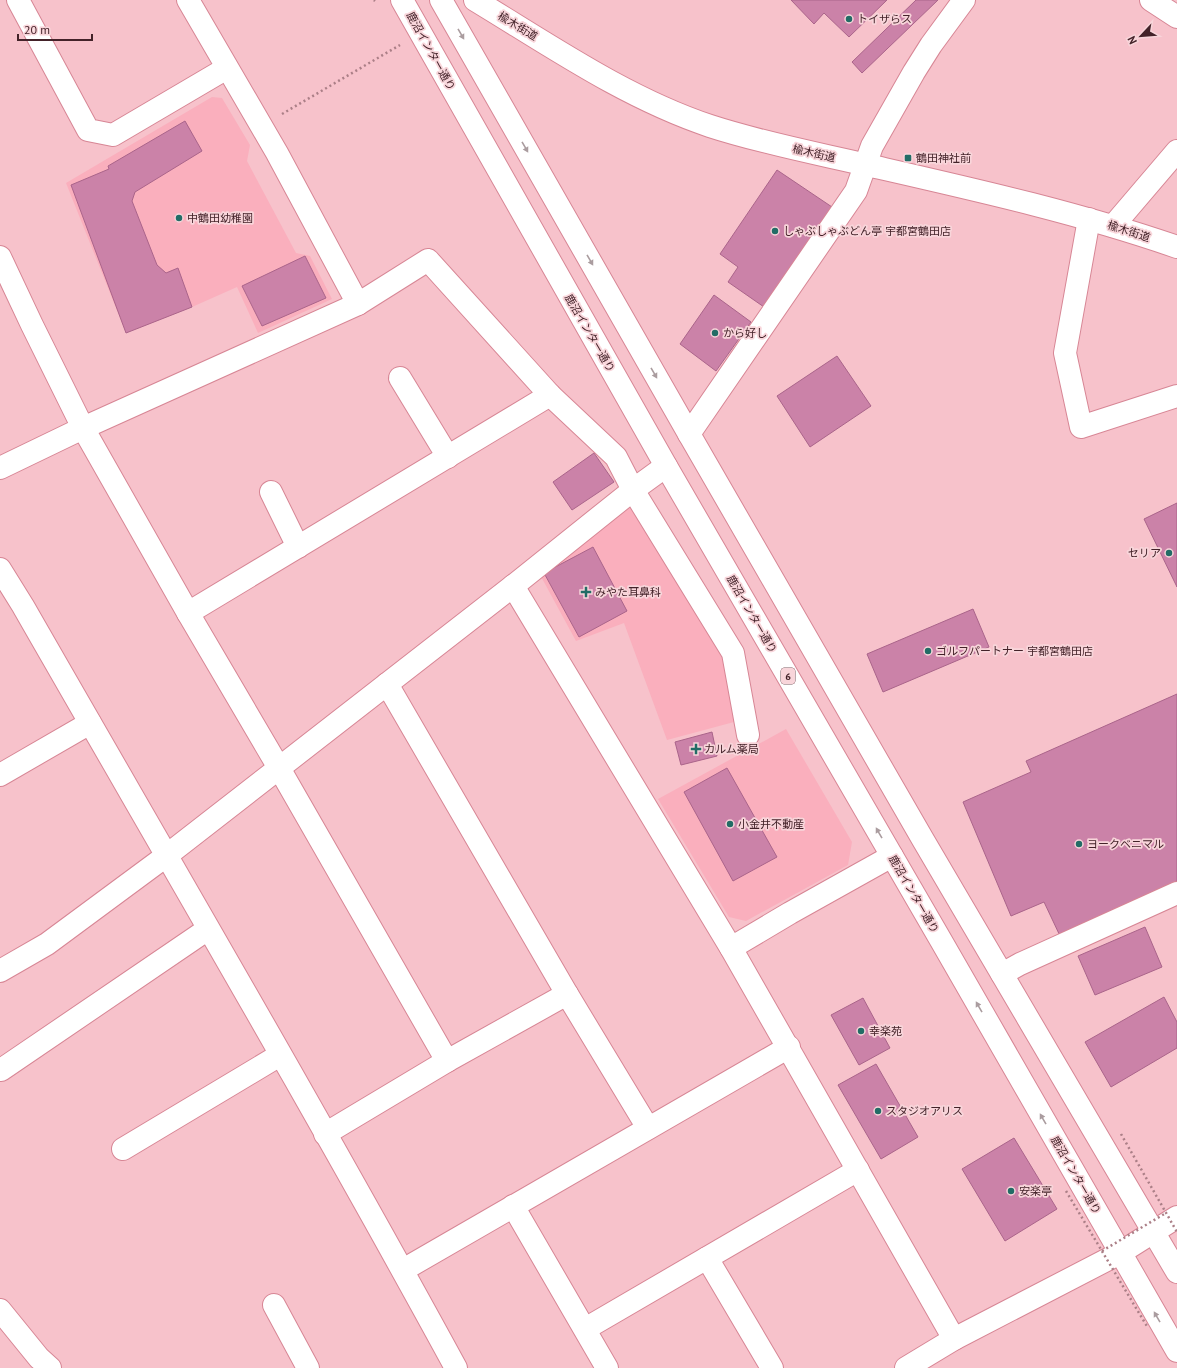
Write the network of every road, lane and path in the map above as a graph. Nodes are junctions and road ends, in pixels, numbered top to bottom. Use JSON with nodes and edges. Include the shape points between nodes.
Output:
{"nodes":[{"id":1,"x":18,"y":0,"type":"edge"},
{"id":2,"x":188,"y":0,"type":"edge"},
{"id":3,"x":402,"y":0,"type":"edge"},
{"id":4,"x":441,"y":0,"type":"edge"},
{"id":5,"x":475,"y":0,"type":"edge"},
{"id":6,"x":964,"y":0,"type":"edge"},
{"id":7,"x":1151,"y":0,"type":"edge"},
{"id":8,"x":1177,"y":17,"type":"edge"},
{"id":9,"x":401,"y":45,"type":"dead end"},
{"id":10,"x":227,"y":68,"type":"junction"},
{"id":11,"x":261,"y":126,"type":"junction"},
{"id":12,"x":1177,"y":151,"type":"edge"},
{"id":13,"x":865,"y":165,"type":"junction"},
{"id":14,"x":1089,"y":219,"type":"junction"},
{"id":15,"x":1113,"y":226,"type":"junction"},
{"id":16,"x":1177,"y":247,"type":"edge"},
{"id":17,"x":0,"y":257,"type":"edge"},
{"id":18,"x":358,"y":304,"type":"junction"},
{"id":19,"x":400,"y":378,"type":"dead end"},
{"id":20,"x":550,"y":395,"type":"junction"},
{"id":21,"x":1177,"y":396,"type":"edge"},
{"id":22,"x":83,"y":428,"type":"junction"},
{"id":23,"x":689,"y":434,"type":"junction"},
{"id":24,"x":448,"y":457,"type":"junction"},
{"id":25,"x":666,"y":466,"type":"junction"},
{"id":26,"x":0,"y":468,"type":"edge"},
{"id":27,"x":633,"y":490,"type":"junction"},
{"id":28,"x":271,"y":492,"type":"dead end"},
{"id":29,"x":298,"y":547,"type":"junction"},
{"id":30,"x":0,"y":569,"type":"edge"},
{"id":31,"x":513,"y":586,"type":"junction"},
{"id":32,"x":188,"y":613,"type":"junction"},
{"id":33,"x":387,"y":684,"type":"junction"},
{"id":34,"x":90,"y":723,"type":"junction"},
{"id":35,"x":748,"y":735,"type":"dead end"},
{"id":36,"x":279,"y":768,"type":"junction"},
{"id":37,"x":0,"y":775,"type":"edge"},
{"id":38,"x":166,"y":856,"type":"junction"},
{"id":39,"x":892,"y":856,"type":"junction"},
{"id":40,"x":1177,"y":892,"type":"edge"},
{"id":41,"x":208,"y":929,"type":"junction"},
{"id":42,"x":732,"y":948,"type":"junction"},
{"id":43,"x":0,"y":971,"type":"edge"},
{"id":44,"x":1002,"y":974,"type":"junction"},
{"id":45,"x":567,"y":994,"type":"junction"},
{"id":46,"x":789,"y":1047,"type":"junction"},
{"id":47,"x":280,"y":1055,"type":"junction"},
{"id":48,"x":447,"y":1061,"type":"junction"},
{"id":49,"x":1,"y":1070,"type":"edge"},
{"id":50,"x":648,"y":1128,"type":"junction"},
{"id":51,"x":325,"y":1134,"type":"junction"},
{"id":52,"x":1121,"y":1134,"type":"dead end"},
{"id":53,"x":123,"y":1149,"type":"dead end"},
{"id":54,"x":858,"y":1170,"type":"junction"},
{"id":55,"x":1066,"y":1191,"type":"dead end"},
{"id":56,"x":513,"y":1206,"type":"junction"},
{"id":57,"x":1172,"y":1215,"type":"edge"},
{"id":58,"x":1153,"y":1232,"type":"junction"},
{"id":59,"x":1177,"y":1232,"type":"edge"},
{"id":60,"x":1111,"y":1252,"type":"junction"},
{"id":61,"x":707,"y":1258,"type":"junction"},
{"id":62,"x":403,"y":1270,"type":"junction"},
{"id":63,"x":1177,"y":1272,"type":"edge"},
{"id":64,"x":274,"y":1305,"type":"dead end"},
{"id":65,"x":0,"y":1310,"type":"edge"},
{"id":66,"x":1148,"y":1328,"type":"dead end"},
{"id":67,"x":584,"y":1329,"type":"junction"},
{"id":68,"x":954,"y":1339,"type":"junction"},
{"id":69,"x":1177,"y":1350,"type":"edge"},
{"id":70,"x":50,"y":1368,"type":"edge"},
{"id":71,"x":308,"y":1368,"type":"edge"},
{"id":72,"x":456,"y":1368,"type":"edge"},
{"id":73,"x":607,"y":1368,"type":"edge"},
{"id":74,"x":772,"y":1368,"type":"edge"},
{"id":75,"x":906,"y":1368,"type":"edge"}],
"edges":[{"from":1,"to":10,"type":"street","via":[[88,130],[113,135]]},
{"from":2,"to":10,"type":"street"},
{"from":3,"to":25,"type":"street","name":"鹿沼インター通り","number":"6"},
{"from":4,"to":23,"type":"street","one_way":true},
{"from":5,"to":13,"type":"street","name":"楡木街道","via":[[586,68],[667,109],[710,126],[766,142]]},
{"from":6,"to":13,"type":"street","via":[[914,72],[872,146]]},
{"from":7,"to":8,"type":"street"},
{"from":9,"to":11,"type":"path"},
{"from":10,"to":11,"type":"street"},
{"from":11,"to":18,"type":"street"},
{"from":12,"to":15,"type":"street"},
{"from":13,"to":14,"type":"street","name":"楡木街道","via":[[1011,198]]},
{"from":13,"to":23,"type":"street","via":[[856,191]]},
{"from":14,"to":15,"type":"street","name":"楡木街道"},
{"from":14,"to":21,"type":"street","via":[[1065,353],[1081,427]]},
{"from":15,"to":16,"type":"street","name":"楡木街道"},
{"from":17,"to":22,"type":"street"},
{"from":18,"to":20,"type":"street","via":[[428,260]]},
{"from":18,"to":22,"type":"street"},
{"from":19,"to":24,"type":"street"},
{"from":20,"to":24,"type":"street"},
{"from":20,"to":27,"type":"street","via":[[616,457]]},
{"from":22,"to":26,"type":"street"},
{"from":22,"to":32,"type":"street"},
{"from":23,"to":44,"type":"street"},
{"from":24,"to":29,"type":"street"},
{"from":25,"to":27,"type":"street"},
{"from":39,"to":25,"type":"street","name":"鹿沼インター通り","number":"6","one_way":true},
{"from":27,"to":31,"type":"street"},
{"from":27,"to":35,"type":"street","via":[[733,653]]},
{"from":28,"to":29,"type":"street"},
{"from":29,"to":32,"type":"street"},
{"from":30,"to":34,"type":"street"},
{"from":31,"to":33,"type":"street"},
{"from":31,"to":42,"type":"street"},
{"from":32,"to":36,"type":"street"},
{"from":33,"to":36,"type":"street"},
{"from":33,"to":45,"type":"street"},
{"from":34,"to":37,"type":"street"},
{"from":34,"to":38,"type":"street"},
{"from":36,"to":38,"type":"street"},
{"from":36,"to":48,"type":"street"},
{"from":38,"to":41,"type":"street"},
{"from":38,"to":43,"type":"street","via":[[47,944]]},
{"from":39,"to":42,"type":"street"},
{"from":60,"to":39,"type":"street","name":"鹿沼インター通り","number":"6","one_way":true},
{"from":40,"to":44,"type":"street"},
{"from":41,"to":47,"type":"street"},
{"from":41,"to":49,"type":"street"},
{"from":42,"to":46,"type":"street"},
{"from":44,"to":58,"type":"street"},
{"from":45,"to":48,"type":"street"},
{"from":45,"to":50,"type":"street"},
{"from":46,"to":50,"type":"street"},
{"from":46,"to":54,"type":"street"},
{"from":47,"to":51,"type":"street"},
{"from":47,"to":53,"type":"street"},
{"from":48,"to":51,"type":"street"},
{"from":50,"to":56,"type":"street"},
{"from":51,"to":62,"type":"street"},
{"from":52,"to":57,"type":"path","bridge":true},
{"from":54,"to":61,"type":"street"},
{"from":54,"to":68,"type":"street"},
{"from":55,"to":60,"type":"path","bridge":true},
{"from":56,"to":62,"type":"street"},
{"from":56,"to":67,"type":"street"},
{"from":57,"to":58,"type":"street"},
{"from":57,"to":59,"type":"path","bridge":true},
{"from":57,"to":60,"type":"path","bridge":true},
{"from":58,"to":60,"type":"street"},
{"from":58,"to":63,"type":"street"},
{"from":60,"to":66,"type":"path","bridge":true},
{"from":60,"to":68,"type":"street"},
{"from":69,"to":60,"type":"street","name":"鹿沼インター通り","number":"6","one_way":true},
{"from":61,"to":67,"type":"street"},
{"from":61,"to":74,"type":"street"},
{"from":62,"to":72,"type":"street"},
{"from":64,"to":71,"type":"street"},
{"from":65,"to":70,"type":"street"},
{"from":67,"to":73,"type":"street"},
{"from":68,"to":75,"type":"street"}]}
